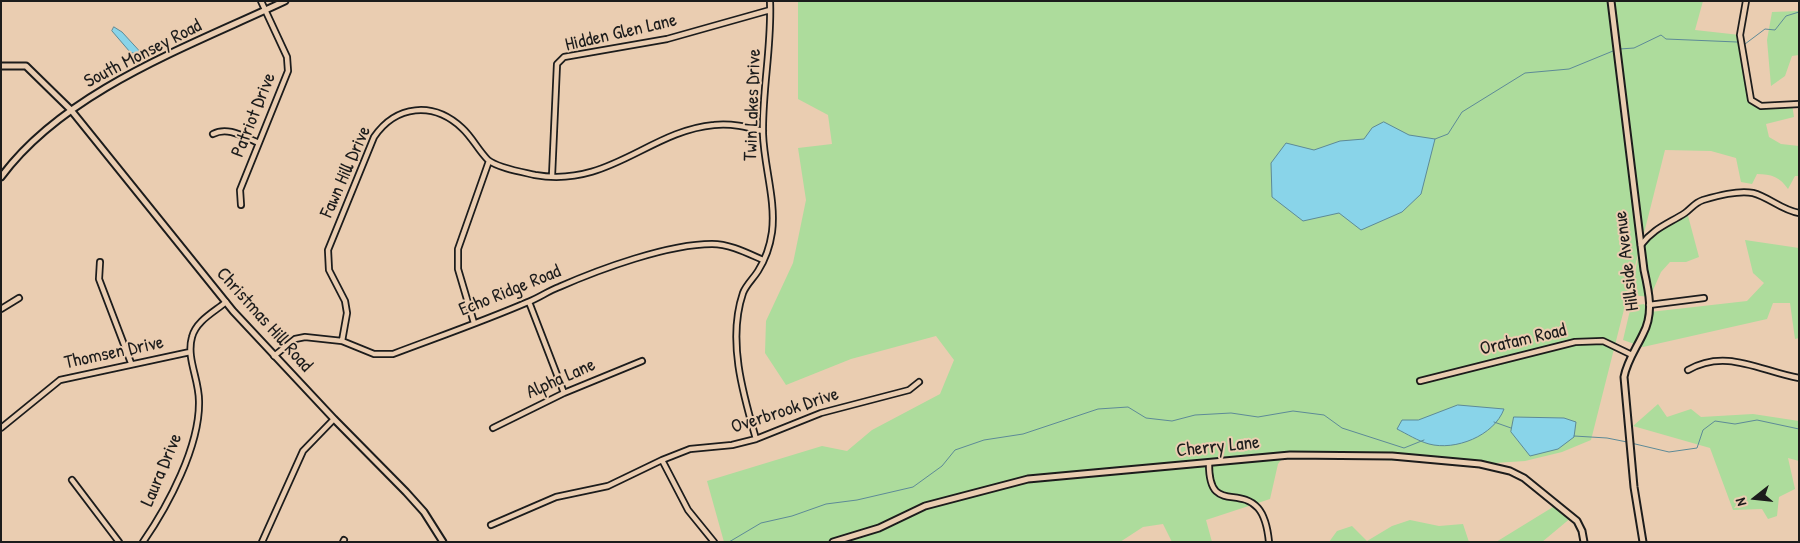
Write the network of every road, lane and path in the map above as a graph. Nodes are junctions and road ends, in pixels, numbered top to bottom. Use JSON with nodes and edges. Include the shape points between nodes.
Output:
{"nodes":[{"id":1,"x":261,"y":1,"type":"edge"},
{"id":2,"x":285,"y":1,"type":"edge"},
{"id":3,"x":770,"y":1,"type":"edge"},
{"id":4,"x":1611,"y":1,"type":"edge"},
{"id":5,"x":1746,"y":1,"type":"edge"},
{"id":6,"x":770,"y":10,"type":"junction"},
{"id":7,"x":265,"y":11,"type":"junction"},
{"id":8,"x":1,"y":66,"type":"edge"},
{"id":9,"x":1799,"y":104,"type":"edge"},
{"id":10,"x":71,"y":110,"type":"junction"},
{"id":11,"x":763,"y":131,"type":"junction"},
{"id":12,"x":213,"y":134,"type":"dead end"},
{"id":13,"x":259,"y":143,"type":"junction"},
{"id":14,"x":489,"y":161,"type":"junction"},
{"id":15,"x":552,"y":176,"type":"junction"},
{"id":16,"x":1,"y":177,"type":"edge"},
{"id":17,"x":240,"y":205,"type":"dead end"},
{"id":18,"x":1799,"y":212,"type":"edge"},
{"id":19,"x":1641,"y":245,"type":"junction"},
{"id":20,"x":763,"y":260,"type":"junction"},
{"id":21,"x":100,"y":262,"type":"dead end"},
{"id":22,"x":19,"y":298,"type":"dead end"},
{"id":23,"x":1704,"y":298,"type":"dead end"},
{"id":24,"x":226,"y":302,"type":"junction"},
{"id":25,"x":529,"y":302,"type":"junction"},
{"id":26,"x":1649,"y":305,"type":"junction"},
{"id":27,"x":1,"y":309,"type":"edge"},
{"id":28,"x":474,"y":323,"type":"junction"},
{"id":29,"x":342,"y":341,"type":"junction"},
{"id":30,"x":190,"y":352,"type":"junction"},
{"id":31,"x":1632,"y":355,"type":"junction"},
{"id":32,"x":274,"y":356,"type":"junction"},
{"id":33,"x":642,"y":361,"type":"dead end"},
{"id":34,"x":131,"y":363,"type":"junction"},
{"id":35,"x":1688,"y":370,"type":"dead end"},
{"id":36,"x":1799,"y":378,"type":"edge"},
{"id":37,"x":1420,"y":381,"type":"dead end"},
{"id":38,"x":919,"y":382,"type":"dead end"},
{"id":39,"x":564,"y":393,"type":"junction"},
{"id":40,"x":334,"y":419,"type":"junction"},
{"id":41,"x":1,"y":428,"type":"edge"},
{"id":42,"x":493,"y":428,"type":"dead end"},
{"id":43,"x":756,"y":439,"type":"junction"},
{"id":44,"x":662,"y":460,"type":"junction"},
{"id":45,"x":1208,"y":464,"type":"junction"},
{"id":46,"x":72,"y":480,"type":"dead end"},
{"id":47,"x":491,"y":526,"type":"dead end"},
{"id":48,"x":119,"y":542,"type":"edge"},
{"id":49,"x":143,"y":542,"type":"edge"},
{"id":50,"x":262,"y":542,"type":"edge"},
{"id":51,"x":443,"y":542,"type":"edge"},
{"id":52,"x":714,"y":542,"type":"edge"},
{"id":53,"x":833,"y":542,"type":"edge"},
{"id":54,"x":1269,"y":542,"type":"edge"},
{"id":55,"x":1584,"y":542,"type":"edge"},
{"id":56,"x":1643,"y":542,"type":"edge"}],
"edges":[{"from":1,"to":7,"type":"street","name":"Patriot Drive"},
{"from":2,"to":7,"type":"street","name":"South Monsey Road"},
{"from":3,"to":6,"type":"street","name":"Twin Lakes Drive"},
{"from":4,"to":19,"type":"street","name":"Hillside Avenue"},
{"from":5,"to":9,"type":"street","via":[[1740,35],[1751,100],[1761,106]]},
{"from":6,"to":11,"type":"street","name":"Twin Lakes Drive"},
{"from":6,"to":15,"type":"street","name":"Hidden Glen Lane","via":[[667,39],[564,57],[557,64]]},
{"from":7,"to":10,"type":"street","name":"South Monsey Road","via":[[141,70]]},
{"from":7,"to":13,"type":"street","name":"Patriot Drive","via":[[287,56],[288,71]]},
{"from":8,"to":10,"type":"street","name":"Christmas Hill Road","via":[[26,66]]},
{"from":10,"to":16,"type":"street","name":"South Monsey Road","via":[[32,142]]},
{"from":10,"to":24,"type":"street","name":"Christmas Hill Road"},
{"from":11,"to":15,"type":"street","via":[[724,124],[697,128],[609,167],[589,173]]},
{"from":11,"to":20,"type":"street","name":"Twin Lakes Drive","via":[[773,222]]},
{"from":12,"to":13,"type":"street","via":[[229,130]]},
{"from":13,"to":17,"type":"street","name":"Patriot Drive","via":[[240,190]]},
{"from":14,"to":15,"type":"street","via":[[536,175]]},
{"from":14,"to":28,"type":"street","via":[[458,249],[458,269]]},
{"from":14,"to":29,"type":"street","name":"Fawn Hill Drive","via":[[461,127],[428,110],[411,110],[395,115],[382,126],[374,137],[328,250],[329,270],[344,301],[346,313]]},
{"from":18,"to":19,"type":"street","via":[[1781,208],[1759,195],[1740,192],[1692,205],[1687,212],[1650,233]]},
{"from":19,"to":26,"type":"street","name":"Hillside Avenue"},
{"from":20,"to":25,"type":"street","name":"Echo Ridge Road","via":[[730,247],[692,245],[637,258],[558,287]]},
{"from":20,"to":43,"type":"street","name":"Twin Lakes Drive","via":[[744,292],[737,328],[742,388]]},
{"from":21,"to":34,"type":"street","via":[[99,279]]},
{"from":22,"to":27,"type":"street"},
{"from":23,"to":26,"type":"street"},
{"from":24,"to":30,"type":"street","name":"Laura Drive","via":[[196,328]]},
{"from":24,"to":32,"type":"street","name":"Christmas Hill Road"},
{"from":25,"to":28,"type":"street","name":"Echo Ridge Road"},
{"from":25,"to":39,"type":"street"},
{"from":26,"to":31,"type":"street","name":"Hillside Avenue","via":[[1647,326]]},
{"from":28,"to":29,"type":"street","name":"Echo Ridge Road","via":[[393,354],[374,354]]},
{"from":29,"to":32,"type":"street","name":"Echo Ridge Road","via":[[295,339]]},
{"from":30,"to":34,"type":"street","name":"Thomsen Drive"},
{"from":30,"to":49,"type":"street","name":"Laura Drive","via":[[199,386],[194,433],[183,470]]},
{"from":31,"to":37,"type":"street","name":"Oratam Road","via":[[1603,341],[1575,342]]},
{"from":31,"to":56,"type":"street","name":"Hillside Avenue","via":[[1624,377],[1634,487]]},
{"from":32,"to":40,"type":"street","name":"Christmas Hill Road"},
{"from":33,"to":39,"type":"street","name":"Alpha Lane"},
{"from":34,"to":41,"type":"street","name":"Thomsen Drive","via":[[60,380]]},
{"from":35,"to":36,"type":"street","via":[[1709,361],[1726,359]]},
{"from":38,"to":43,"type":"street","name":"Overbrook Drive","via":[[909,390],[821,413]]},
{"from":39,"to":42,"type":"street","name":"Alpha Lane"},
{"from":40,"to":50,"type":"street","via":[[303,451]]},
{"from":40,"to":51,"type":"street","name":"Christmas Hill Road","via":[[422,509]]},
{"from":43,"to":44,"type":"street","name":"Overbrook Drive","via":[[690,449]]},
{"from":44,"to":47,"type":"street","name":"Overbrook Drive","via":[[608,486],[556,497]]},
{"from":44,"to":52,"type":"street","via":[[692,515]]},
{"from":45,"to":53,"type":"street","name":"Cherry Lane","via":[[1028,479],[925,506],[879,528]]},
{"from":45,"to":54,"type":"street","via":[[1211,485],[1218,492],[1258,508]]},
{"from":45,"to":55,"type":"street","name":"Cherry Lane","via":[[1290,455],[1392,456],[1480,464],[1524,478],[1572,517],[1581,527]]},
{"from":46,"to":48,"type":"street"}]}
